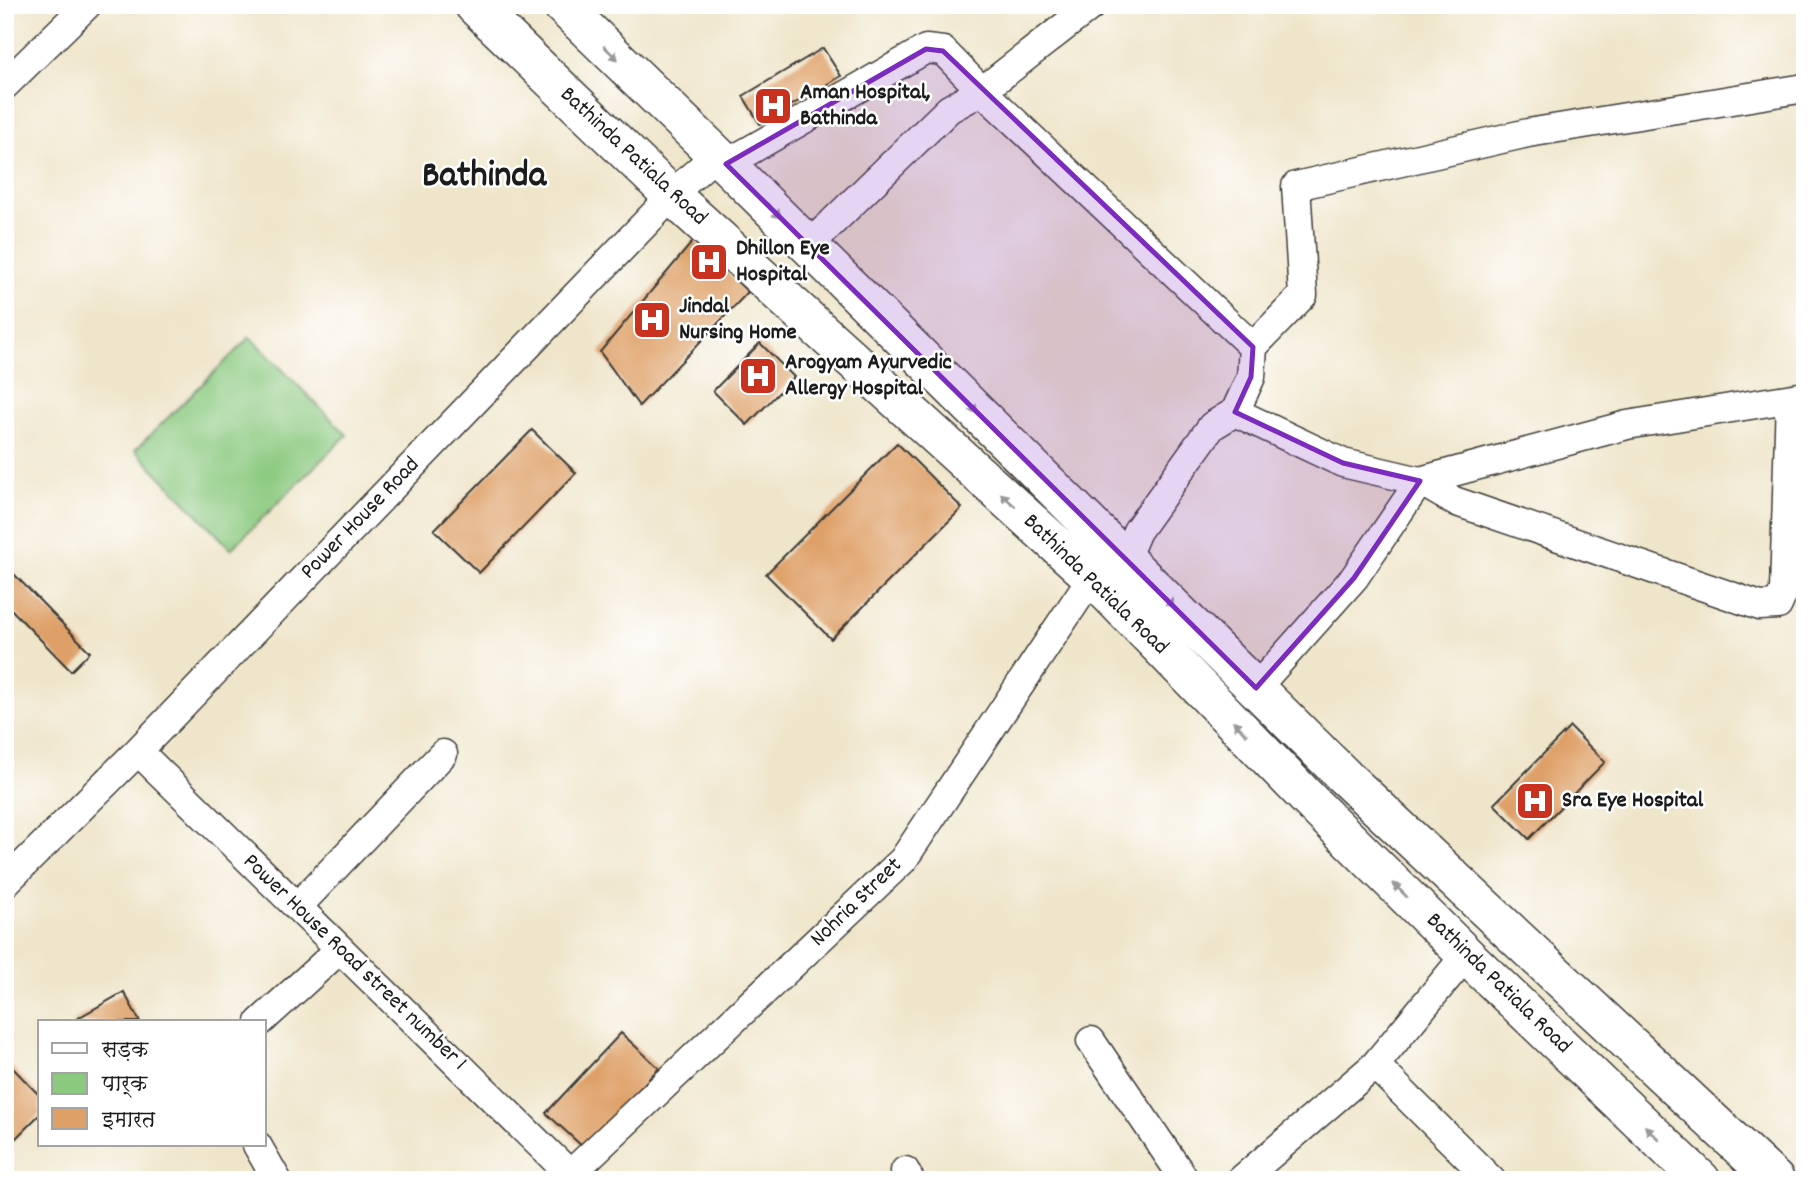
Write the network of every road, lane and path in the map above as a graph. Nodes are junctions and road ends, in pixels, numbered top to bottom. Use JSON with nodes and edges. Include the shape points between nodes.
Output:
{"nodes":[{"id":1,"x":87,"y":5,"type":"edge"},
{"id":2,"x":474,"y":5,"type":"edge"},
{"id":3,"x":562,"y":5,"type":"edge"},
{"id":4,"x":1092,"y":5,"type":"edge"},
{"id":5,"x":5,"y":85,"type":"edge"},
{"id":6,"x":1805,"y":88,"type":"edge"},
{"id":7,"x":982,"y":90,"type":"junction"},
{"id":8,"x":721,"y":159,"type":"junction"},
{"id":9,"x":671,"y":195,"type":"junction"},
{"id":10,"x":808,"y":245,"type":"junction"},
{"id":11,"x":1253,"y":346,"type":"junction"},
{"id":12,"x":1798,"y":398,"type":"edge"},
{"id":13,"x":1235,"y":412,"type":"junction"},
{"id":14,"x":1420,"y":481,"type":"junction"},
{"id":15,"x":1125,"y":559,"type":"junction"},
{"id":16,"x":1092,"y":577,"type":"junction"},
{"id":17,"x":1256,"y":688,"type":"junction"},
{"id":18,"x":138,"y":751,"type":"junction"},
{"id":19,"x":443,"y":754,"type":"dead end"},
{"id":20,"x":5,"y":883,"type":"edge"},
{"id":21,"x":298,"y":907,"type":"junction"},
{"id":22,"x":340,"y":949,"type":"junction"},
{"id":23,"x":1466,"y":955,"type":"junction"},
{"id":24,"x":262,"y":1020,"type":"edge"},
{"id":25,"x":1091,"y":1041,"type":"dead end"},
{"id":26,"x":1375,"y":1065,"type":"junction"},
{"id":27,"x":258,"y":1146,"type":"edge"},
{"id":28,"x":570,"y":1178,"type":"edge"},
{"id":29,"x":277,"y":1180,"type":"edge"},
{"id":30,"x":1185,"y":1180,"type":"edge"},
{"id":31,"x":1241,"y":1180,"type":"edge"},
{"id":32,"x":1491,"y":1180,"type":"edge"},
{"id":33,"x":1702,"y":1180,"type":"edge"},
{"id":34,"x":1775,"y":1180,"type":"edge"}],
"edges":[{"from":1,"to":5,"type":"street"},
{"from":2,"to":9,"type":"highway","name":"Bathinda Patiala Road"},
{"from":3,"to":8,"type":"highway","one_way":true},
{"from":4,"to":7,"type":"street"},
{"from":6,"to":11,"type":"street","via":[[1528,133],[1296,187],[1303,295]]},
{"from":7,"to":8,"type":"street","name":"Power House Road","via":[[943,51],[926,49]]},
{"from":7,"to":10,"type":"street","via":[[949,109]]},
{"from":7,"to":11,"type":"street","name":"Power House Road"},
{"from":8,"to":9,"type":"street","name":"Power House Road"},
{"from":8,"to":10,"type":"highway","one_way":true},
{"from":16,"to":9,"type":"highway","name":"Bathinda Patiala Road","one_way":true},
{"from":9,"to":18,"type":"street","name":"Power House Road"},
{"from":10,"to":15,"type":"highway","one_way":true},
{"from":11,"to":13,"type":"street","via":[[1251,377]]},
{"from":12,"to":14,"type":"street","via":[[1627,425]]},
{"from":12,"to":14,"type":"street","via":[[1784,591],[1778,606],[1760,606],[1454,501]]},
{"from":13,"to":14,"type":"street","via":[[1343,463]]},
{"from":13,"to":15,"type":"street","via":[[1212,426],[1137,531]]},
{"from":14,"to":17,"type":"street","via":[[1354,578]]},
{"from":15,"to":17,"type":"highway","one_way":true},
{"from":23,"to":16,"type":"highway","name":"Bathinda Patiala Road","one_way":true},
{"from":16,"to":28,"type":"street","name":"Nohria Street","via":[[903,860]]},
{"from":17,"to":34,"type":"highway"},
{"from":18,"to":20,"type":"street","name":"Power House Road"},
{"from":18,"to":21,"type":"street","name":"Power House Road street number 1"},
{"from":19,"to":21,"type":"street"},
{"from":21,"to":22,"type":"street","name":"Power House Road street number 1"},
{"from":22,"to":24,"type":"street"},
{"from":22,"to":28,"type":"street","name":"Power House Road street number 1"},
{"from":23,"to":26,"type":"street"},
{"from":33,"to":23,"type":"highway","name":"Bathinda Patiala Road","one_way":true},
{"from":25,"to":30,"type":"street"},
{"from":26,"to":31,"type":"street"},
{"from":26,"to":32,"type":"street"},
{"from":27,"to":29,"type":"street"}]}
